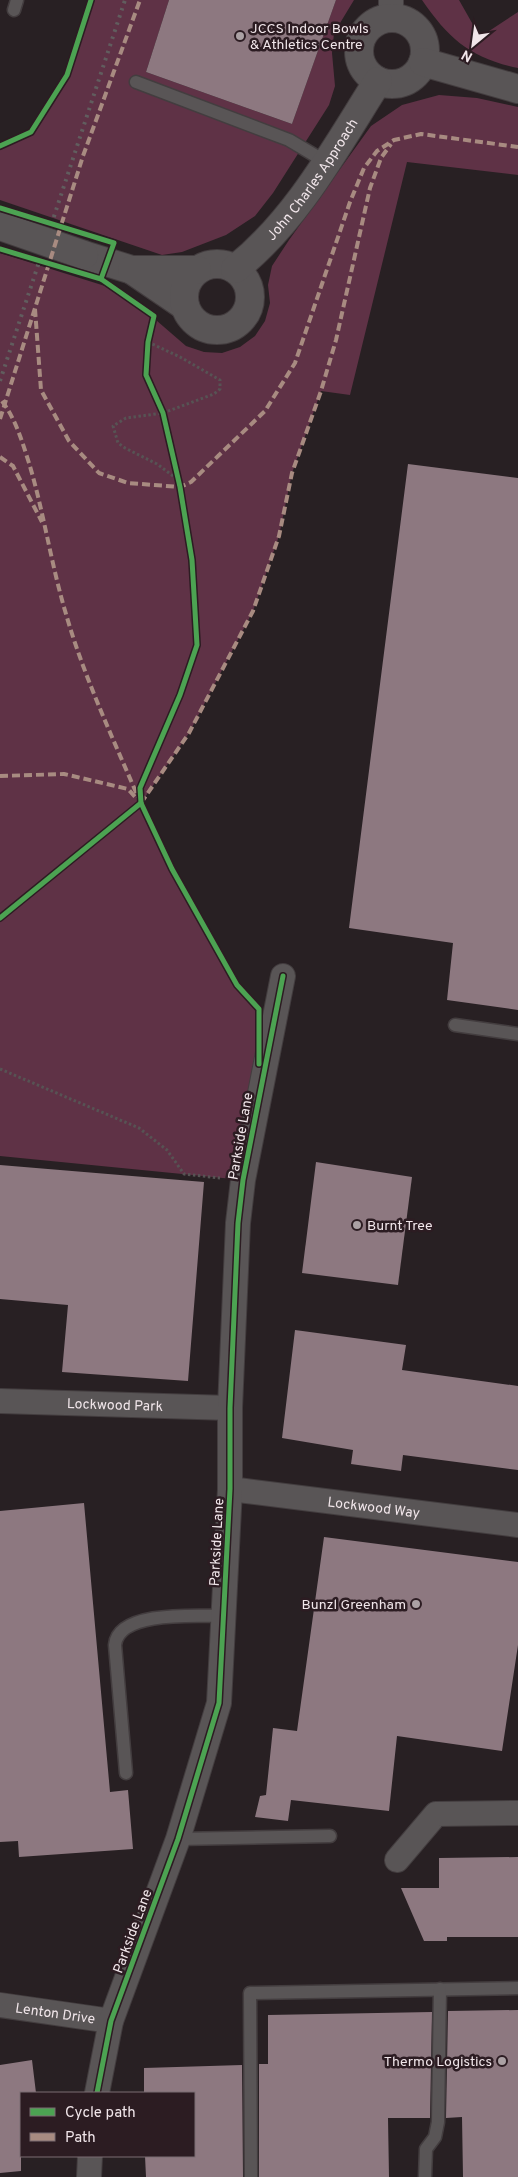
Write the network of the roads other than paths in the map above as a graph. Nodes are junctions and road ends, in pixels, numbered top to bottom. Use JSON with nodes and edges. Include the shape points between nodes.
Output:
{"nodes":[{"id":1,"x":391,"y":9,"type":"edge"},
{"id":2,"x":423,"y":62,"type":"junction"},
{"id":3,"x":378,"y":81,"type":"junction"},
{"id":4,"x":136,"y":82,"type":"dead end"},
{"id":5,"x":518,"y":89,"type":"edge"},
{"id":6,"x":326,"y":162,"type":"junction"},
{"id":7,"x":0,"y":226,"type":"edge"},
{"id":8,"x":235,"y":269,"type":"junction"},
{"id":9,"x":132,"y":270,"type":"junction"},
{"id":10,"x":198,"y":270,"type":"junction"},
{"id":11,"x":185,"y":306,"type":"junction"},
{"id":12,"x":284,"y":976,"type":"dead end"},
{"id":13,"x":455,"y":1025,"type":"dead end"},
{"id":14,"x":518,"y":1034,"type":"edge"},
{"id":15,"x":0,"y":1400,"type":"edge"},
{"id":16,"x":230,"y":1408,"type":"junction"},
{"id":17,"x":230,"y":1489,"type":"junction"},
{"id":18,"x":518,"y":1525,"type":"edge"},
{"id":19,"x":224,"y":1616,"type":"junction"},
{"id":20,"x":126,"y":1773,"type":"dead end"},
{"id":21,"x":518,"y":1813,"type":"edge"},
{"id":22,"x":330,"y":1836,"type":"dead end"},
{"id":23,"x":178,"y":1839,"type":"junction"},
{"id":24,"x":397,"y":1860,"type":"dead end"},
{"id":25,"x":518,"y":1988,"type":"edge"},
{"id":26,"x":440,"y":1989,"type":"junction"},
{"id":27,"x":0,"y":2005,"type":"edge"},
{"id":28,"x":111,"y":2021,"type":"junction"},
{"id":29,"x":97,"y":2092,"type":"edge"},
{"id":30,"x":90,"y":2157,"type":"edge"},
{"id":31,"x":88,"y":2177,"type":"edge"},
{"id":32,"x":251,"y":2177,"type":"edge"},
{"id":33,"x":425,"y":2177,"type":"edge"}],
"edges":[{"from":1,"to":2,"type":"street","via":[[419,32],[424,43]]},
{"from":1,"to":3,"type":"street","via":[[372,24],[360,40],[358,50],[369,76]]},
{"from":2,"to":3,"type":"street","via":[[407,81],[392,84]]},
{"from":2,"to":5,"type":"street"},
{"from":3,"to":6,"type":"street","name":"John Charles Approach"},
{"from":4,"to":6,"type":"lane","via":[[289,140]]},
{"from":6,"to":8,"type":"street","name":"John Charles Approach","via":[[295,208],[257,251]]},
{"from":7,"to":9,"type":"street","bridge":true},
{"from":8,"to":10,"type":"street","via":[[216,264]]},
{"from":8,"to":11,"type":"street","via":[[243,276],[250,295],[247,311],[237,324],[217,330],[207,328],[197,323]]},
{"from":9,"to":10,"type":"street"},
{"from":9,"to":11,"type":"street"},
{"from":10,"to":11,"type":"street","via":[[186,286]]},
{"from":12,"to":16,"type":"street","name":"Parkside Lane","via":[[243,1180],[238,1223]]},
{"from":13,"to":14,"type":"lane"},
{"from":15,"to":16,"type":"street","name":"Lockwood Park"},
{"from":16,"to":17,"type":"street","name":"Parkside Lane"},
{"from":17,"to":18,"type":"street","name":"Lockwood Way"},
{"from":17,"to":19,"type":"street","name":"Parkside Lane"},
{"from":19,"to":20,"type":"lane","via":[[175,1616],[139,1622],[126,1626],[117,1636],[115,1645]]},
{"from":19,"to":23,"type":"street","name":"Parkside Lane","via":[[219,1703]]},
{"from":21,"to":24,"type":"street","via":[[436,1814]]},
{"from":22,"to":23,"type":"lane"},
{"from":23,"to":28,"type":"street","name":"Parkside Lane"},
{"from":25,"to":26,"type":"lane"},
{"from":26,"to":32,"type":"lane","via":[[250,1993]]},
{"from":26,"to":33,"type":"lane","via":[[438,2122],[435,2137],[426,2149]]},
{"from":27,"to":28,"type":"street","name":"Lenton Drive"},
{"from":28,"to":29,"type":"street","name":"Parkside Lane"},
{"from":30,"to":31,"type":"street"}]}
